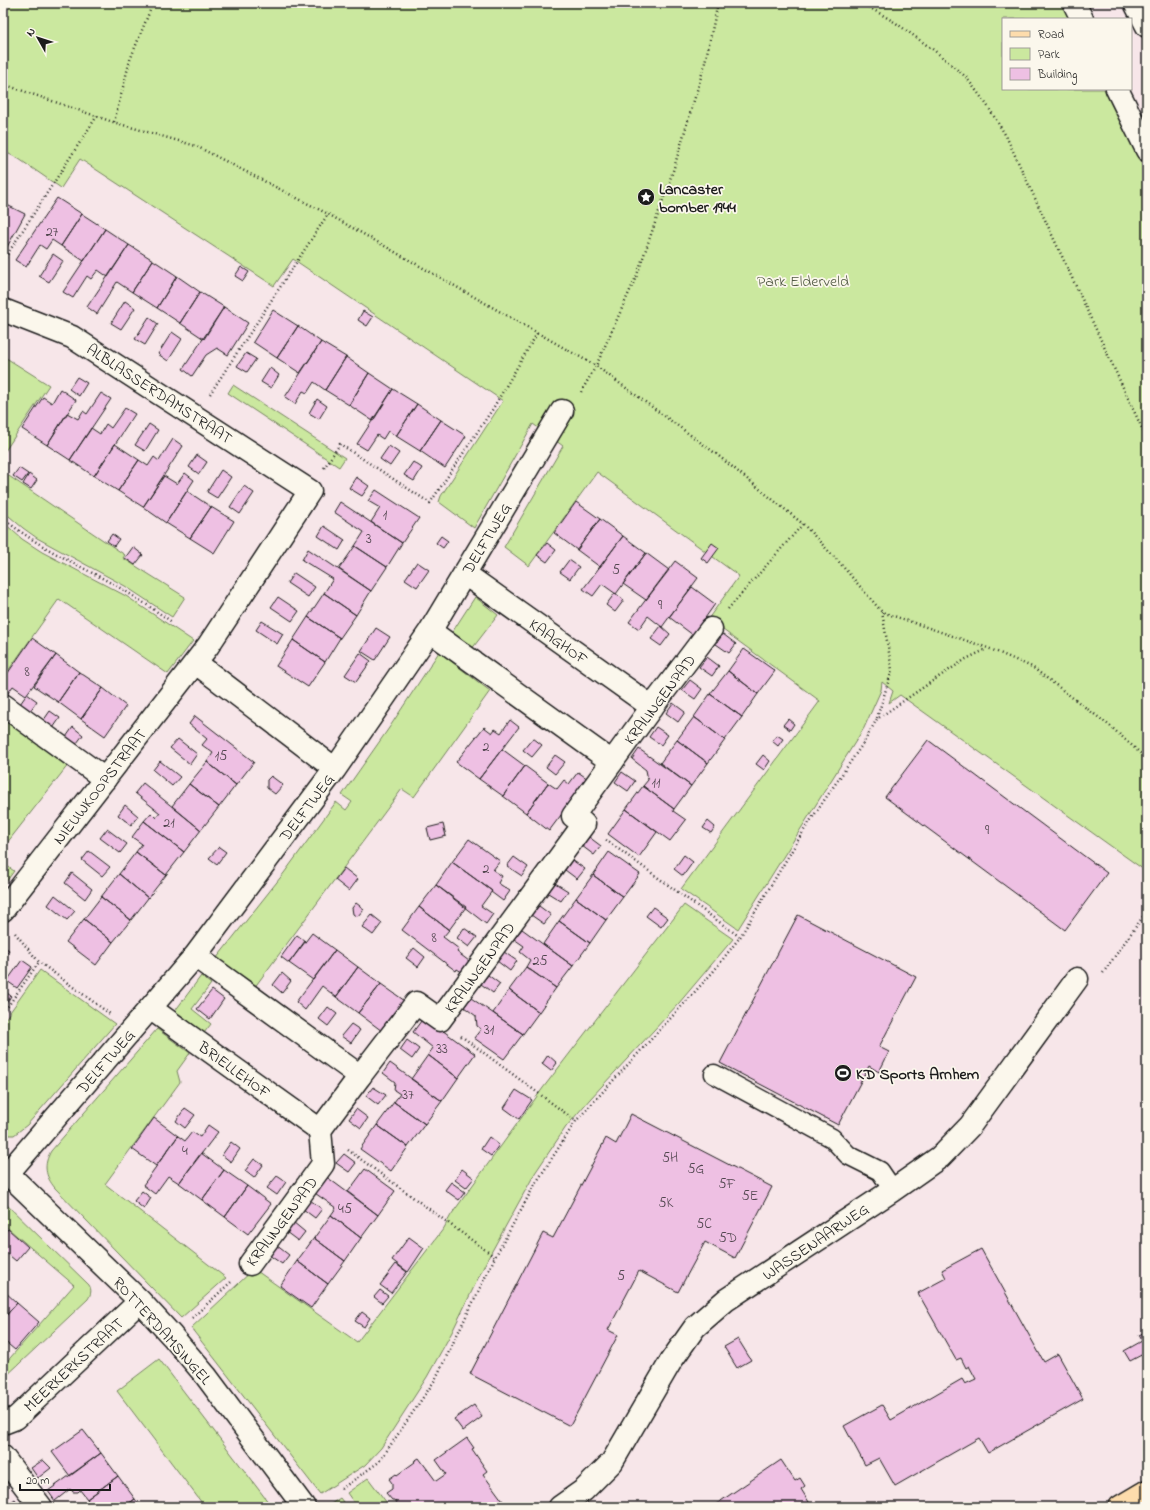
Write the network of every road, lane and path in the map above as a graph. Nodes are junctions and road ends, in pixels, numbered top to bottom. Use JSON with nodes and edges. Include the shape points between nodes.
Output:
{"nodes":[{"id":1,"x":152,"y":3,"type":"edge"},
{"id":2,"x":718,"y":3,"type":"edge"},
{"id":3,"x":862,"y":3,"type":"edge"},
{"id":4,"x":1074,"y":3,"type":"edge"},
{"id":5,"x":1135,"y":3,"type":"edge"},
{"id":6,"x":1082,"y":18,"type":"edge"},
{"id":7,"x":1147,"y":26,"type":"edge"},
{"id":8,"x":3,"y":84,"type":"edge"},
{"id":9,"x":1117,"y":90,"type":"edge"},
{"id":10,"x":97,"y":116,"type":"junction"},
{"id":11,"x":114,"y":122,"type":"junction"},
{"id":12,"x":1147,"y":150,"type":"edge"},
{"id":13,"x":328,"y":214,"type":"junction"},
{"id":14,"x":3,"y":261,"type":"edge"},
{"id":15,"x":3,"y":310,"type":"edge"},
{"id":16,"x":538,"y":332,"type":"junction"},
{"id":17,"x":596,"y":366,"type":"junction"},
{"id":18,"x":562,"y":411,"type":"joint"},
{"id":19,"x":196,"y":416,"type":"junction"},
{"id":20,"x":1147,"y":439,"type":"edge"},
{"id":21,"x":310,"y":490,"type":"junction"},
{"id":22,"x":3,"y":518,"type":"edge"},
{"id":23,"x":803,"y":524,"type":"junction"},
{"id":24,"x":465,"y":574,"type":"junction"},
{"id":25,"x":882,"y":612,"type":"junction"},
{"id":26,"x":172,"y":622,"type":"dead end"},
{"id":27,"x":711,"y":629,"type":"joint"},
{"id":28,"x":430,"y":631,"type":"junction"},
{"id":29,"x":988,"y":648,"type":"junction"},
{"id":30,"x":196,"y":664,"type":"junction"},
{"id":31,"x":3,"y":705,"type":"edge"},
{"id":32,"x":652,"y":707,"type":"junction"},
{"id":33,"x":877,"y":719,"type":"junction"},
{"id":34,"x":1147,"y":759,"type":"edge"},
{"id":35,"x":612,"y":762,"type":"junction"},
{"id":36,"x":335,"y":769,"type":"junction"},
{"id":37,"x":105,"y":779,"type":"junction"},
{"id":38,"x":584,"y":824,"type":"junction"},
{"id":39,"x":3,"y":910,"type":"edge"},
{"id":40,"x":1147,"y":911,"type":"edge"},
{"id":41,"x":12,"y":930,"type":"dead end"},
{"id":42,"x":740,"y":937,"type":"junction"},
{"id":43,"x":195,"y":956,"type":"junction"},
{"id":44,"x":39,"y":962,"type":"junction"},
{"id":45,"x":1077,"y":979,"type":"joint"},
{"id":46,"x":150,"y":1008,"type":"junction"},
{"id":47,"x":3,"y":1013,"type":"edge"},
{"id":48,"x":440,"y":1020,"type":"junction"},
{"id":49,"x":131,"y":1030,"type":"junction"},
{"id":50,"x":714,"y":1074,"type":"dead end"},
{"id":51,"x":360,"y":1076,"type":"junction"},
{"id":52,"x":576,"y":1121,"type":"junction"},
{"id":53,"x":320,"y":1130,"type":"junction"},
{"id":54,"x":5,"y":1171,"type":"edge"},
{"id":55,"x":893,"y":1190,"type":"junction"},
{"id":56,"x":495,"y":1257,"type":"junction"},
{"id":57,"x":250,"y":1264,"type":"joint"},
{"id":58,"x":140,"y":1301,"type":"junction"},
{"id":59,"x":172,"y":1336,"type":"junction"},
{"id":60,"x":3,"y":1423,"type":"edge"},
{"id":61,"x":3,"y":1456,"type":"edge"},
{"id":62,"x":341,"y":1489,"type":"dead end"},
{"id":63,"x":1147,"y":1491,"type":"edge"},
{"id":64,"x":41,"y":1507,"type":"edge"},
{"id":65,"x":304,"y":1507,"type":"edge"},
{"id":66,"x":560,"y":1507,"type":"edge"},
{"id":67,"x":1120,"y":1507,"type":"edge"}],
"edges":[{"from":1,"to":11,"type":"path","via":[[130,60]]},
{"from":2,"to":17,"type":"path","via":[[704,67],[673,171],[637,275]]},
{"from":3,"to":20,"type":"path","via":[[935,50],[966,77],[987,105],[1006,136]]},
{"from":4,"to":6,"type":"street"},
{"from":5,"to":7,"type":"street"},
{"from":8,"to":10,"type":"path"},
{"from":9,"to":12,"type":"street"},
{"from":10,"to":11,"type":"path"},
{"from":10,"to":14,"type":"path"},
{"from":11,"to":13,"type":"path","via":[[196,146]]},
{"from":13,"to":16,"type":"path"},
{"from":13,"to":19,"type":"path"},
{"from":15,"to":19,"type":"street","name":"ALBLASSERDAMSTRAAT","via":[[72,337]]},
{"from":16,"to":17,"type":"path"},
{"from":16,"to":21,"type":"path","via":[[492,410],[430,503],[340,444]]},
{"from":17,"to":18,"type":"path","via":[[583,390]]},
{"from":17,"to":23,"type":"path","via":[[715,453]]},
{"from":18,"to":24,"type":"street","name":"DELFTWEG"},
{"from":19,"to":21,"type":"street","name":"ALBLASSERDAMSTRAAT"},
{"from":21,"to":30,"type":"street","name":"NIEUWKOOPSTRAAT"},
{"from":22,"to":26,"type":"path","via":[[40,546],[114,585]]},
{"from":23,"to":25,"type":"path"},
{"from":23,"to":27,"type":"path"},
{"from":24,"to":28,"type":"street","name":"DELFTWEG"},
{"from":24,"to":32,"type":"street","name":"KAAGHOF"},
{"from":25,"to":29,"type":"path"},
{"from":25,"to":33,"type":"path","via":[[892,670]]},
{"from":27,"to":32,"type":"street","name":"KRALINGENPAD"},
{"from":28,"to":35,"type":"street"},
{"from":28,"to":36,"type":"street","name":"DELFTWEG"},
{"from":29,"to":33,"type":"path","via":[[937,678]]},
{"from":29,"to":34,"type":"path","via":[[1032,667],[1110,726]]},
{"from":30,"to":36,"type":"street"},
{"from":30,"to":37,"type":"street","name":"NIEUWKOOPSTRAAT"},
{"from":31,"to":37,"type":"street"},
{"from":32,"to":35,"type":"street","name":"KRALINGENPAD"},
{"from":33,"to":42,"type":"path","via":[[806,827]]},
{"from":35,"to":38,"type":"street","name":"KRALINGENPAD","via":[[573,816]]},
{"from":36,"to":43,"type":"street","name":"DELFTWEG"},
{"from":37,"to":39,"type":"street","name":"NIEUWKOOPSTRAAT"},
{"from":38,"to":42,"type":"path"},
{"from":38,"to":48,"type":"street","name":"KRALINGENPAD"},
{"from":40,"to":45,"type":"path","via":[[1091,989]]},
{"from":41,"to":44,"type":"path"},
{"from":42,"to":52,"type":"path","via":[[713,972]]},
{"from":43,"to":46,"type":"street","name":"DELFTWEG"},
{"from":43,"to":51,"type":"street"},
{"from":44,"to":47,"type":"path"},
{"from":44,"to":49,"type":"path"},
{"from":45,"to":55,"type":"street","name":"WASSENAARWEG","via":[[970,1126],[940,1157]]},
{"from":46,"to":49,"type":"street","name":"DELFTWEG"},
{"from":46,"to":53,"type":"street","name":"BRIELLEHOF"},
{"from":48,"to":51,"type":"street","name":"KRALINGENPAD","via":[[416,1003]]},
{"from":48,"to":52,"type":"path"},
{"from":49,"to":54,"type":"street","name":"DELFTWEG"},
{"from":50,"to":55,"type":"lane","via":[[832,1138],[848,1155],[880,1171]]},
{"from":51,"to":53,"type":"street","name":"KRALINGENPAD"},
{"from":52,"to":56,"type":"path","via":[[534,1186]]},
{"from":53,"to":56,"type":"path"},
{"from":53,"to":57,"type":"street","name":"KRALINGENPAD","via":[[323,1164]]},
{"from":54,"to":58,"type":"street","name":"ROTTERDAMSINGEL"},
{"from":55,"to":66,"type":"street","name":"WASSENAARWEG","via":[[726,1300],[695,1327],[671,1361],[612,1462],[584,1490]]},
{"from":56,"to":62,"type":"path","via":[[435,1380],[379,1462]]},
{"from":57,"to":59,"type":"path","name":"KRALINGENPAD"},
{"from":58,"to":59,"type":"street","name":"ROTTERDAMSINGEL"},
{"from":58,"to":60,"type":"street","name":"MEERKERKSTRAAT","via":[[16,1418]]},
{"from":59,"to":65,"type":"street","name":"ROTTERDAMSINGEL","via":[[206,1376]]},
{"from":61,"to":64,"type":"street"},
{"from":63,"to":67,"type":"main road"}]}
